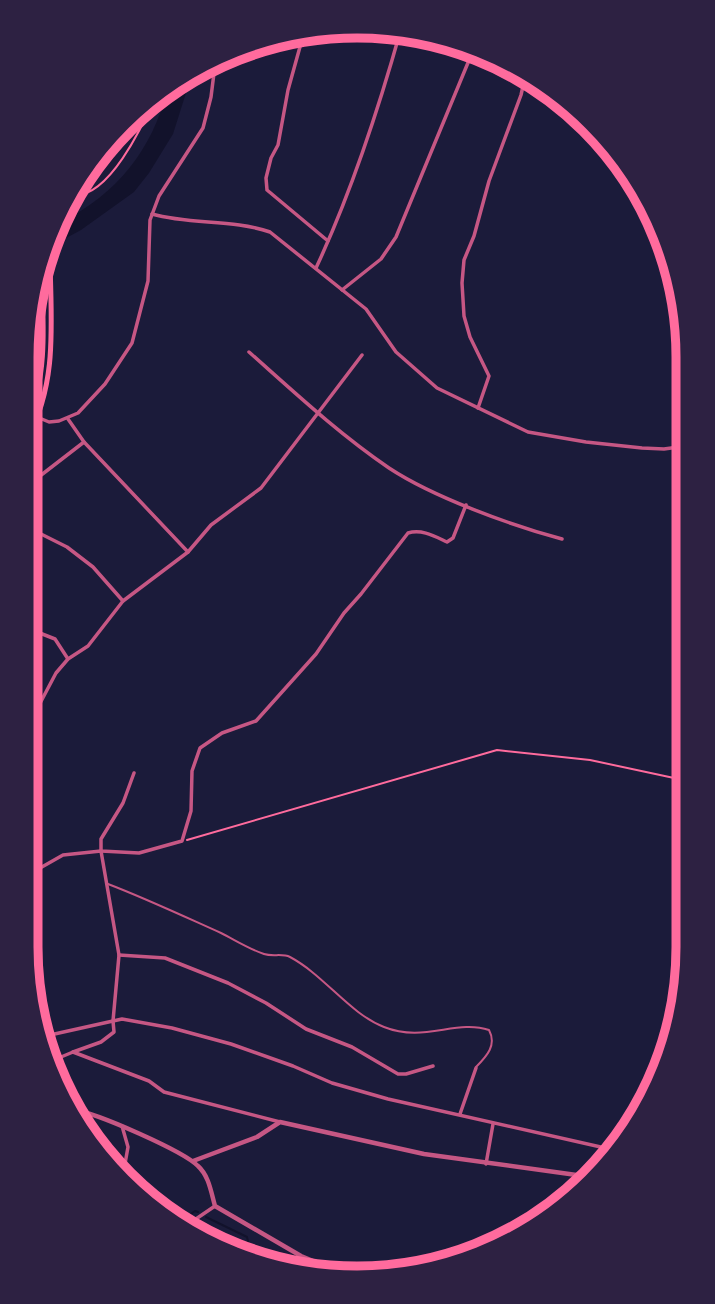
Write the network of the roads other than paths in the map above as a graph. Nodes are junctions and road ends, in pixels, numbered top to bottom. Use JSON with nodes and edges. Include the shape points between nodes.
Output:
{"nodes":[{"id":1,"x":397,"y":41,"type":"edge"},
{"id":2,"x":301,"y":44,"type":"edge"},
{"id":3,"x":470,"y":59,"type":"edge"},
{"id":4,"x":214,"y":72,"type":"edge"},
{"id":5,"x":523,"y":85,"type":"edge"},
{"id":6,"x":152,"y":214,"type":"junction"},
{"id":7,"x":329,"y":242,"type":"junction"},
{"id":8,"x":316,"y":268,"type":"junction"},
{"id":9,"x":50,"y":271,"type":"edge"},
{"id":10,"x":342,"y":290,"type":"junction"},
{"id":11,"x":42,"y":308,"type":"edge"},
{"id":12,"x":249,"y":352,"type":"dead end"},
{"id":13,"x":362,"y":355,"type":"dead end"},
{"id":14,"x":38,"y":375,"type":"edge"},
{"id":15,"x":478,"y":408,"type":"junction"},
{"id":16,"x":317,"y":412,"type":"junction"},
{"id":17,"x":39,"y":418,"type":"joint"},
{"id":18,"x":68,"y":419,"type":"junction"},
{"id":19,"x":84,"y":442,"type":"junction"},
{"id":20,"x":676,"y":447,"type":"edge"},
{"id":21,"x":38,"y":478,"type":"edge"},
{"id":22,"x":466,"y":505,"type":"junction"},
{"id":23,"x":38,"y":532,"type":"edge"},
{"id":24,"x":562,"y":539,"type":"dead end"},
{"id":25,"x":188,"y":552,"type":"junction"},
{"id":26,"x":123,"y":601,"type":"junction"},
{"id":27,"x":38,"y":632,"type":"edge"},
{"id":28,"x":68,"y":659,"type":"junction"},
{"id":29,"x":38,"y":707,"type":"edge"},
{"id":30,"x":134,"y":774,"type":"dead end"},
{"id":31,"x":101,"y":851,"type":"junction"},
{"id":32,"x":38,"y":869,"type":"edge"},
{"id":33,"x":108,"y":884,"type":"junction"},
{"id":34,"x":119,"y":955,"type":"junction"},
{"id":35,"x":113,"y":1021,"type":"junction"},
{"id":36,"x":51,"y":1035,"type":"edge"},
{"id":37,"x":73,"y":1052,"type":"junction"},
{"id":38,"x":59,"y":1058,"type":"edge"},
{"id":39,"x":432,"y":1066,"type":"dead end"},
{"id":40,"x":476,"y":1068,"type":"joint"},
{"id":41,"x":86,"y":1114,"type":"edge"},
{"id":42,"x":460,"y":1114,"type":"junction"},
{"id":43,"x":280,"y":1122,"type":"junction"},
{"id":44,"x":493,"y":1124,"type":"junction"},
{"id":45,"x":122,"y":1126,"type":"junction"},
{"id":46,"x":605,"y":1148,"type":"edge"},
{"id":47,"x":192,"y":1161,"type":"junction"},
{"id":48,"x":125,"y":1164,"type":"edge"},
{"id":49,"x":486,"y":1164,"type":"junction"},
{"id":50,"x":579,"y":1176,"type":"edge"},
{"id":51,"x":215,"y":1206,"type":"junction"},
{"id":52,"x":194,"y":1220,"type":"edge"},
{"id":53,"x":318,"y":1263,"type":"edge"}],
"edges":[{"from":1,"to":7,"type":"street","via":[[364,152]]},
{"from":2,"to":7,"type":"street","via":[[278,145],[268,168],[267,190]]},
{"from":3,"to":10,"type":"street","via":[[396,237],[381,259]]},
{"from":4,"to":6,"type":"street","via":[[203,128]]},
{"from":5,"to":15,"type":"street","via":[[464,260],[464,316],[489,376]]},
{"from":6,"to":8,"type":"street","via":[[270,232]]},
{"from":6,"to":18,"type":"street","via":[[148,281],[132,343],[93,400]]},
{"from":7,"to":8,"type":"street"},
{"from":8,"to":10,"type":"street"},
{"from":9,"to":17,"type":"main road","via":[[51,342]]},
{"from":10,"to":15,"type":"street","via":[[366,309],[396,352],[430,383]]},
{"from":11,"to":14,"type":"main road"},
{"from":12,"to":16,"type":"street"},
{"from":13,"to":16,"type":"street"},
{"from":15,"to":20,"type":"street","via":[[528,432],[586,442]]},
{"from":16,"to":22,"type":"street","via":[[390,468]]},
{"from":16,"to":25,"type":"street","via":[[261,488],[211,525]]},
{"from":17,"to":18,"type":"street","via":[[49,422]]},
{"from":18,"to":19,"type":"street"},
{"from":19,"to":21,"type":"street"},
{"from":19,"to":25,"type":"street"},
{"from":22,"to":24,"type":"street"},
{"from":22,"to":31,"type":"street","via":[[453,538],[447,542],[424,532],[408,533],[316,654],[256,721],[222,733],[200,748],[182,841],[139,853]]},
{"from":23,"to":26,"type":"street","via":[[93,567]]},
{"from":25,"to":26,"type":"street"},
{"from":26,"to":28,"type":"street","via":[[88,646]]},
{"from":27,"to":28,"type":"street","via":[[55,639]]},
{"from":28,"to":29,"type":"street"},
{"from":30,"to":31,"type":"street","via":[[101,839]]},
{"from":31,"to":32,"type":"street","via":[[63,855]]},
{"from":31,"to":33,"type":"street"},
{"from":33,"to":34,"type":"street"},
{"from":33,"to":40,"type":"lane","via":[[266,955],[290,957],[384,1027],[406,1034],[489,1030],[490,1054]]},
{"from":34,"to":35,"type":"street"},
{"from":34,"to":39,"type":"street","via":[[165,958],[228,983],[306,1029],[352,1047],[397,1074]]},
{"from":35,"to":36,"type":"street"},
{"from":35,"to":37,"type":"street","via":[[114,1032]]},
{"from":35,"to":42,"type":"street","via":[[184,1031],[332,1083]]},
{"from":37,"to":38,"type":"street"},
{"from":37,"to":43,"type":"street","via":[[149,1081],[164,1092]]},
{"from":40,"to":42,"type":"street"},
{"from":41,"to":45,"type":"street"},
{"from":42,"to":44,"type":"street"},
{"from":43,"to":47,"type":"street","via":[[257,1137]]},
{"from":43,"to":49,"type":"street"},
{"from":44,"to":46,"type":"street"},
{"from":44,"to":49,"type":"street"},
{"from":45,"to":47,"type":"street"},
{"from":45,"to":48,"type":"street","via":[[128,1147]]},
{"from":47,"to":51,"type":"street","via":[[206,1176]]},
{"from":49,"to":50,"type":"street"},
{"from":51,"to":52,"type":"street"},
{"from":51,"to":53,"type":"street"}]}
